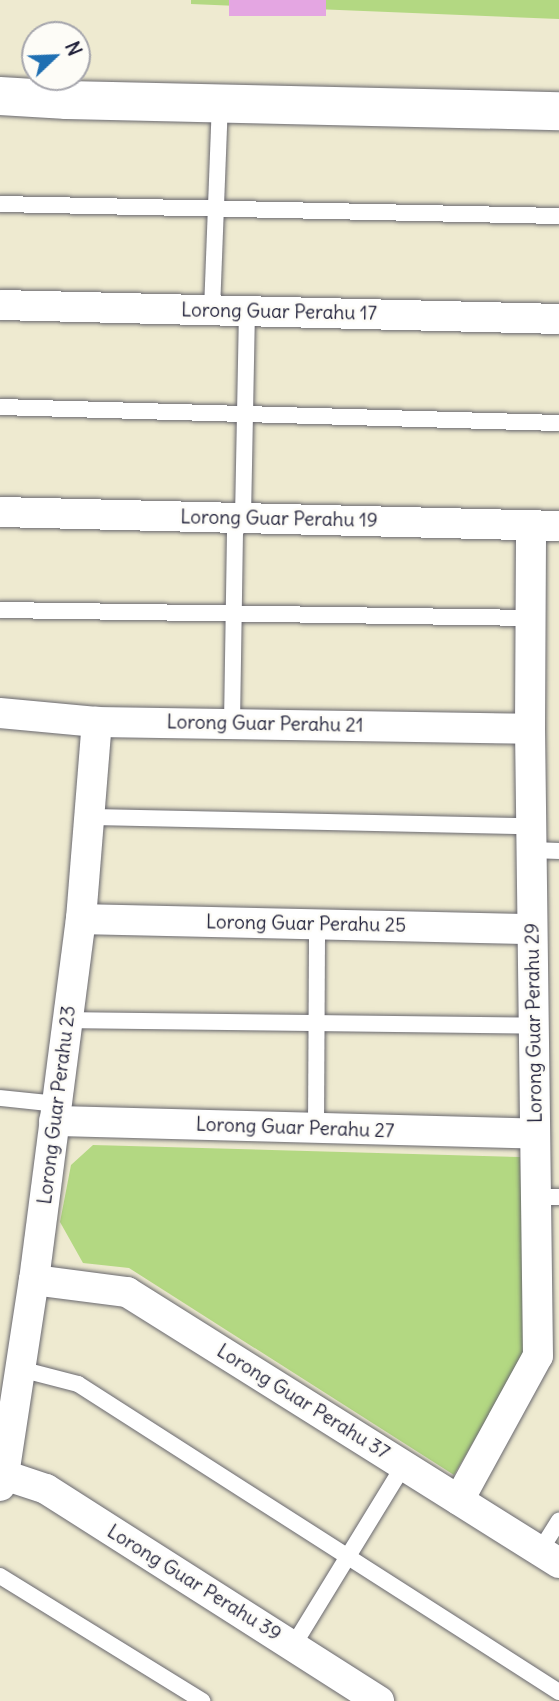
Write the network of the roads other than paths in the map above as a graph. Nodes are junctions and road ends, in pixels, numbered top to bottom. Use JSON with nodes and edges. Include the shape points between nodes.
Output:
{"nodes":[{"id":1,"x":0,"y":96,"type":"edge"},
{"id":2,"x":220,"y":104,"type":"junction"},
{"id":3,"x":559,"y":111,"type":"edge"},
{"id":4,"x":0,"y":204,"type":"edge"},
{"id":5,"x":215,"y":208,"type":"junction"},
{"id":6,"x":559,"y":216,"type":"edge"},
{"id":7,"x":0,"y":305,"type":"edge"},
{"id":8,"x":212,"y":310,"type":"junction"},
{"id":9,"x":247,"y":311,"type":"junction"},
{"id":10,"x":559,"y":319,"type":"edge"},
{"id":11,"x":0,"y":407,"type":"edge"},
{"id":12,"x":245,"y":416,"type":"junction"},
{"id":13,"x":559,"y":422,"type":"edge"},
{"id":14,"x":0,"y":512,"type":"edge"},
{"id":15,"x":243,"y":518,"type":"junction"},
{"id":16,"x":545,"y":525,"type":"edge"},
{"id":17,"x":0,"y":610,"type":"edge"},
{"id":18,"x":234,"y":615,"type":"junction"},
{"id":19,"x":531,"y":618,"type":"junction"},
{"id":20,"x":0,"y":713,"type":"edge"},
{"id":21,"x":97,"y":722,"type":"junction"},
{"id":22,"x":232,"y":723,"type":"junction"},
{"id":23,"x":530,"y":729,"type":"junction"},
{"id":24,"x":89,"y":817,"type":"junction"},
{"id":25,"x":541,"y":842,"type":"edge"},
{"id":26,"x":80,"y":919,"type":"junction"},
{"id":27,"x":317,"y":924,"type":"junction"},
{"id":28,"x":532,"y":929,"type":"junction"},
{"id":29,"x":68,"y":1020,"type":"junction"},
{"id":30,"x":316,"y":1023,"type":"junction"},
{"id":31,"x":534,"y":1026,"type":"junction"},
{"id":32,"x":0,"y":1098,"type":"edge"},
{"id":33,"x":56,"y":1112,"type":"junction"},
{"id":34,"x":316,"y":1128,"type":"junction"},
{"id":35,"x":535,"y":1135,"type":"junction"},
{"id":36,"x":547,"y":1197,"type":"edge"},
{"id":37,"x":34,"y":1280,"type":"junction"},
{"id":38,"x":20,"y":1369,"type":"junction"},
{"id":39,"x":404,"y":1465,"type":"junction"},
{"id":40,"x":2,"y":1481,"type":"edge"},
{"id":41,"x":459,"y":1500,"type":"junction"},
{"id":42,"x":559,"y":1521,"type":"edge"},
{"id":43,"x":348,"y":1557,"type":"junction"},
{"id":44,"x":550,"y":1557,"type":"edge"},
{"id":45,"x":0,"y":1576,"type":"edge"},
{"id":46,"x":293,"y":1646,"type":"junction"},
{"id":47,"x":559,"y":1692,"type":"edge"},
{"id":48,"x":202,"y":1701,"type":"edge"},
{"id":49,"x":379,"y":1701,"type":"edge"}],
"edges":[{"from":1,"to":2,"type":"street"},
{"from":2,"to":3,"type":"street"},
{"from":2,"to":5,"type":"lane"},
{"from":4,"to":5,"type":"lane"},
{"from":5,"to":6,"type":"lane"},
{"from":5,"to":8,"type":"lane"},
{"from":7,"to":8,"type":"street","name":"Lorong Guar Perahu 17"},
{"from":8,"to":9,"type":"street","name":"Lorong Guar Perahu 17"},
{"from":9,"to":10,"type":"street","name":"Lorong Guar Perahu 17"},
{"from":9,"to":12,"type":"lane"},
{"from":11,"to":12,"type":"lane"},
{"from":12,"to":13,"type":"lane"},
{"from":12,"to":15,"type":"lane"},
{"from":14,"to":15,"type":"street","name":"Lorong Guar Perahu 19"},
{"from":15,"to":16,"type":"street","name":"Lorong Guar Perahu 19"},
{"from":15,"to":18,"type":"lane","via":[[235,532]]},
{"from":16,"to":19,"type":"street","name":"Lorong Guar Perahu 29"},
{"from":17,"to":18,"type":"lane"},
{"from":18,"to":19,"type":"lane"},
{"from":18,"to":22,"type":"lane"},
{"from":19,"to":23,"type":"street","name":"Lorong Guar Perahu 29"},
{"from":20,"to":21,"type":"street","name":"Lorong Guar Perahu 21"},
{"from":21,"to":22,"type":"street","name":"Lorong Guar Perahu 21"},
{"from":21,"to":24,"type":"street","name":"Lorong Guar Perahu 23"},
{"from":22,"to":23,"type":"street","name":"Lorong Guar Perahu 21"},
{"from":23,"to":25,"type":"street","name":"Lorong Guar Perahu 29"},
{"from":24,"to":25,"type":"lane"},
{"from":24,"to":26,"type":"street","name":"Lorong Guar Perahu 23"},
{"from":25,"to":28,"type":"street","name":"Lorong Guar Perahu 29"},
{"from":26,"to":27,"type":"street","name":"Lorong Guar Perahu 25"},
{"from":26,"to":29,"type":"street","name":"Lorong Guar Perahu 23"},
{"from":27,"to":28,"type":"street","name":"Lorong Guar Perahu 25"},
{"from":27,"to":30,"type":"lane"},
{"from":28,"to":31,"type":"street","name":"Lorong Guar Perahu 29"},
{"from":29,"to":30,"type":"lane"},
{"from":29,"to":33,"type":"street","name":"Lorong Guar Perahu 23"},
{"from":30,"to":31,"type":"lane"},
{"from":30,"to":34,"type":"lane"},
{"from":31,"to":35,"type":"street","name":"Lorong Guar Perahu 29"},
{"from":32,"to":33,"type":"lane"},
{"from":33,"to":34,"type":"street","name":"Lorong Guar Perahu 27"},
{"from":33,"to":37,"type":"street","name":"Lorong Guar Perahu 23"},
{"from":34,"to":35,"type":"street","name":"Lorong Guar Perahu 27"},
{"from":35,"to":36,"type":"street","name":"Lorong Guar Perahu 29"},
{"from":36,"to":41,"type":"street","name":"Lorong Guar Perahu 29","via":[[538,1356]]},
{"from":37,"to":38,"type":"street","name":"Lorong Guar Perahu 23"},
{"from":37,"to":39,"type":"street","name":"Lorong Guar Perahu 37","via":[[127,1292]]},
{"from":38,"to":40,"type":"street","name":"Lorong Guar Perahu 23"},
{"from":38,"to":43,"type":"lane","via":[[78,1384]]},
{"from":39,"to":41,"type":"street","name":"Lorong Guar Perahu 37"},
{"from":39,"to":43,"type":"lane"},
{"from":40,"to":46,"type":"street","name":"Lorong Guar Perahu 39","via":[[46,1489]]},
{"from":41,"to":44,"type":"street","name":"Lorong Guar Perahu 37"},
{"from":42,"to":44,"type":"lane"},
{"from":43,"to":46,"type":"lane"},
{"from":43,"to":47,"type":"lane"},
{"from":45,"to":48,"type":"lane"},
{"from":46,"to":49,"type":"street","name":"Lorong Guar Perahu 39"}]}
